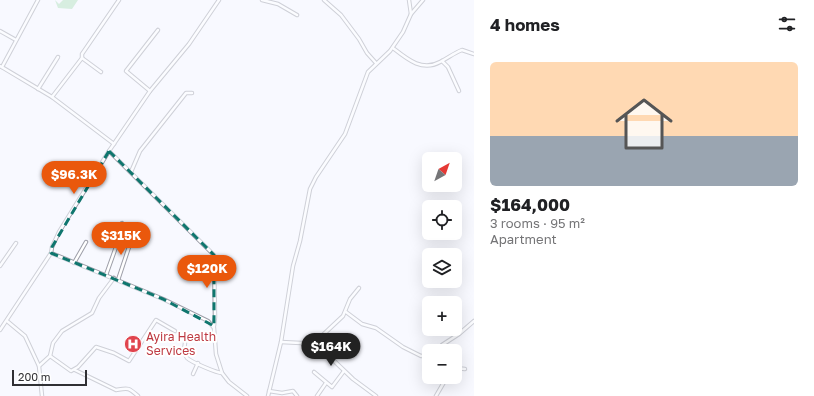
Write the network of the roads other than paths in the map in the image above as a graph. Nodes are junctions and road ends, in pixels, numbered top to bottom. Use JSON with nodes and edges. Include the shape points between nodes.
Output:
{"nodes":[{"id":1,"x":38,"y":0,"type":"edge"},
{"id":2,"x":119,"y":0,"type":"edge"},
{"id":3,"x":219,"y":0,"type":"edge"},
{"id":4,"x":262,"y":0,"type":"edge"},
{"id":5,"x":324,"y":0,"type":"edge"},
{"id":6,"x":409,"y":0,"type":"edge"},
{"id":7,"x":423,"y":0,"type":"edge"},
{"id":8,"x":411,"y":14,"type":"junction"},
{"id":9,"x":297,"y":15,"type":"dead end"},
{"id":10,"x":158,"y":30,"type":"dead end"},
{"id":11,"x":0,"y":31,"type":"edge"},
{"id":12,"x":16,"y":40,"type":"junction"},
{"id":13,"x":393,"y":48,"type":"junction"},
{"id":14,"x":474,"y":54,"type":"edge"},
{"id":15,"x":58,"y":57,"type":"dead end"},
{"id":16,"x":82,"y":58,"type":"junction"},
{"id":17,"x":442,"y":61,"type":"junction"},
{"id":18,"x":376,"y":63,"type":"junction"},
{"id":19,"x":1,"y":66,"type":"edge"},
{"id":20,"x":101,"y":72,"type":"dead end"},
{"id":21,"x":38,"y":89,"type":"junction"},
{"id":22,"x":150,"y":91,"type":"junction"},
{"id":23,"x":459,"y":91,"type":"dead end"},
{"id":24,"x":192,"y":93,"type":"dead end"},
{"id":25,"x":52,"y":97,"type":"junction"},
{"id":26,"x":114,"y":144,"type":"junction"},
{"id":27,"x":109,"y":151,"type":"junction"},
{"id":28,"x":132,"y":172,"type":"junction"},
{"id":29,"x":122,"y":223,"type":"dead end"},
{"id":30,"x":112,"y":235,"type":"dead end"},
{"id":31,"x":16,"y":242,"type":"dead end"},
{"id":32,"x":86,"y":242,"type":"dead end"},
{"id":33,"x":51,"y":253,"type":"junction"},
{"id":34,"x":74,"y":263,"type":"junction"},
{"id":35,"x":0,"y":266,"type":"edge"},
{"id":36,"x":106,"y":275,"type":"junction"},
{"id":37,"x":114,"y":278,"type":"junction"},
{"id":38,"x":118,"y":280,"type":"junction"},
{"id":39,"x":359,"y":288,"type":"dead end"},
{"id":40,"x":346,"y":312,"type":"junction"},
{"id":41,"x":6,"y":321,"type":"junction"},
{"id":42,"x":474,"y":321,"type":"edge"},
{"id":43,"x":214,"y":326,"type":"junction"},
{"id":44,"x":0,"y":330,"type":"edge"},
{"id":45,"x":175,"y":331,"type":"dead end"},
{"id":46,"x":281,"y":342,"type":"junction"},
{"id":47,"x":185,"y":343,"type":"dead end"},
{"id":48,"x":444,"y":344,"type":"edge"},
{"id":49,"x":310,"y":347,"type":"junction"},
{"id":50,"x":50,"y":356,"type":"junction"},
{"id":51,"x":422,"y":357,"type":"edge"},
{"id":52,"x":198,"y":363,"type":"junction"},
{"id":53,"x":39,"y":366,"type":"junction"},
{"id":54,"x":462,"y":369,"type":"edge"},
{"id":55,"x":465,"y":369,"type":"dead end"},
{"id":56,"x":75,"y":370,"type":"junction"},
{"id":57,"x":344,"y":371,"type":"junction"},
{"id":58,"x":314,"y":372,"type":"dead end"},
{"id":59,"x":222,"y":373,"type":"junction"},
{"id":60,"x":192,"y":374,"type":"dead end"},
{"id":61,"x":326,"y":383,"type":"junction"},
{"id":62,"x":443,"y":384,"type":"edge"},
{"id":63,"x":269,"y":391,"type":"junction"},
{"id":64,"x":42,"y":396,"type":"edge"},
{"id":65,"x":138,"y":396,"type":"edge"},
{"id":66,"x":247,"y":396,"type":"edge"},
{"id":67,"x":268,"y":396,"type":"edge"},
{"id":68,"x":297,"y":396,"type":"edge"},
{"id":69,"x":317,"y":396,"type":"edge"},
{"id":70,"x":376,"y":396,"type":"edge"},
{"id":71,"x":436,"y":396,"type":"edge"}],
"edges":[{"from":1,"to":12,"type":"street"},
{"from":2,"to":16,"type":"street","via":[[86,46]]},
{"from":3,"to":22,"type":"street","via":[[189,44]]},
{"from":4,"to":9,"type":"street","via":[[278,4]]},
{"from":5,"to":18,"type":"street","via":[[340,15]]},
{"from":6,"to":8,"type":"street"},
{"from":7,"to":8,"type":"street"},
{"from":8,"to":13,"type":"street"},
{"from":10,"to":22,"type":"street","via":[[126,71]]},
{"from":11,"to":12,"type":"street"},
{"from":12,"to":19,"type":"street"},
{"from":13,"to":17,"type":"street","via":[[418,65],[429,66]]},
{"from":13,"to":18,"type":"street"},
{"from":14,"to":17,"type":"street","via":[[462,50]]},
{"from":15,"to":21,"type":"street"},
{"from":16,"to":20,"type":"street"},
{"from":16,"to":25,"type":"street"},
{"from":17,"to":23,"type":"street","via":[[450,71]]},
{"from":18,"to":46,"type":"street","via":[[364,79],[345,134],[310,189],[293,266]]},
{"from":19,"to":21,"type":"street"},
{"from":21,"to":25,"type":"street"},
{"from":22,"to":26,"type":"street"},
{"from":24,"to":28,"type":"street","via":[[186,93],[140,151]]},
{"from":25,"to":26,"type":"street"},
{"from":26,"to":27,"type":"street"},
{"from":27,"to":28,"type":"street"},
{"from":27,"to":33,"type":"street","via":[[60,232]]},
{"from":28,"to":43,"type":"street","via":[[214,255]]},
{"from":29,"to":38,"type":"street","via":[[130,244]]},
{"from":30,"to":36,"type":"street","via":[[115,250]]},
{"from":31,"to":35,"type":"street"},
{"from":32,"to":34,"type":"street"},
{"from":33,"to":34,"type":"street"},
{"from":33,"to":41,"type":"street"},
{"from":34,"to":36,"type":"street"},
{"from":36,"to":37,"type":"street"},
{"from":37,"to":38,"type":"street"},
{"from":37,"to":50,"type":"street","via":[[99,298],[92,313],[58,335]]},
{"from":38,"to":43,"type":"street","via":[[172,303]]},
{"from":39,"to":40,"type":"street","via":[[349,301]]},
{"from":40,"to":49,"type":"street"},
{"from":40,"to":51,"type":"street","via":[[362,324],[376,328]]},
{"from":41,"to":44,"type":"street"},
{"from":41,"to":53,"type":"street","via":[[25,336]]},
{"from":42,"to":48,"type":"street"},
{"from":43,"to":59,"type":"street","via":[[216,354]]},
{"from":45,"to":56,"type":"street","via":[[156,320],[130,360],[96,347]]},
{"from":46,"to":49,"type":"street","via":[[297,342]]},
{"from":46,"to":63,"type":"street"},
{"from":47,"to":52,"type":"street","via":[[186,356]]},
{"from":49,"to":57,"type":"street","via":[[333,360]]},
{"from":50,"to":53,"type":"street"},
{"from":50,"to":56,"type":"street","via":[[68,370]]},
{"from":52,"to":59,"type":"street","via":[[215,373]]},
{"from":52,"to":60,"type":"street"},
{"from":53,"to":64,"type":"street"},
{"from":54,"to":55,"type":"street"},
{"from":56,"to":65,"type":"street","via":[[116,390],[128,388]]},
{"from":57,"to":61,"type":"street","via":[[334,385]]},
{"from":57,"to":70,"type":"street"},
{"from":58,"to":61,"type":"street"},
{"from":59,"to":66,"type":"street"},
{"from":61,"to":69,"type":"street"},
{"from":62,"to":71,"type":"street"},
{"from":63,"to":67,"type":"street"},
{"from":63,"to":68,"type":"street","via":[[293,392]]}]}
